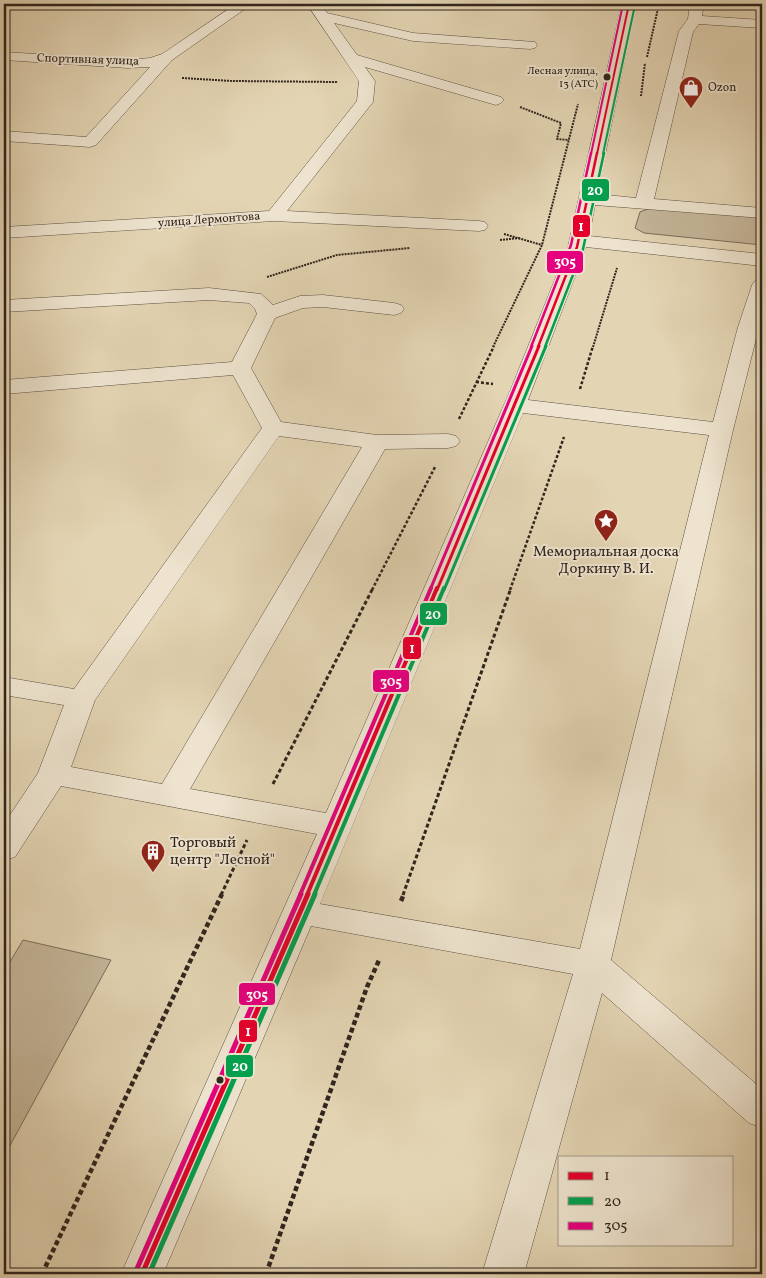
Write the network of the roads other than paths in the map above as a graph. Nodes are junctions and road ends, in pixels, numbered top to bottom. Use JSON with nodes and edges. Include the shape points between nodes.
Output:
{"nodes":[{"id":1,"x":245,"y":4,"type":"edge"},
{"id":2,"x":629,"y":4,"type":"edge"},
{"id":3,"x":697,"y":4,"type":"edge"},
{"id":4,"x":318,"y":10,"type":"edge"},
{"id":5,"x":695,"y":20,"type":"junction"},
{"id":6,"x":762,"y":24,"type":"edge"},
{"id":7,"x":530,"y":45,"type":"dead end"},
{"id":8,"x":4,"y":57,"type":"edge"},
{"id":9,"x":167,"y":57,"type":"junction"},
{"id":10,"x":350,"y":58,"type":"junction"},
{"id":11,"x":496,"y":100,"type":"road end"},
{"id":12,"x":4,"y":136,"type":"edge"},
{"id":13,"x":588,"y":199,"type":"junction"},
{"id":14,"x":644,"y":202,"type":"junction"},
{"id":15,"x":762,"y":213,"type":"edge"},
{"id":16,"x":274,"y":216,"type":"junction"},
{"id":17,"x":479,"y":226,"type":"road end"},
{"id":18,"x":4,"y":233,"type":"edge"},
{"id":19,"x":578,"y":240,"type":"junction"},
{"id":20,"x":762,"y":260,"type":"edge"},
{"id":21,"x":762,"y":285,"type":"edge"},
{"id":22,"x":4,"y":306,"type":"edge"},
{"id":23,"x":394,"y":309,"type":"dead end"},
{"id":24,"x":267,"y":314,"type":"junction"},
{"id":25,"x":755,"y":328,"type":"edge"},
{"id":26,"x":240,"y":368,"type":"junction"},
{"id":27,"x":4,"y":387,"type":"edge"},
{"id":28,"x":508,"y":395,"type":"junction"},
{"id":29,"x":273,"y":428,"type":"junction"},
{"id":30,"x":722,"y":430,"type":"junction"},
{"id":31,"x":448,"y":441,"type":"road end"},
{"id":32,"x":377,"y":442,"type":"junction"},
{"id":33,"x":4,"y":686,"type":"edge"},
{"id":34,"x":81,"y":699,"type":"junction"},
{"id":35,"x":53,"y":774,"type":"junction"},
{"id":36,"x":170,"y":796,"type":"junction"},
{"id":37,"x":334,"y":826,"type":"junction"},
{"id":38,"x":4,"y":849,"type":"edge"},
{"id":39,"x":300,"y":912,"type":"junction"},
{"id":40,"x":593,"y":964,"type":"junction"},
{"id":41,"x":762,"y":1112,"type":"edge"},
{"id":42,"x":142,"y":1274,"type":"edge"},
{"id":43,"x":503,"y":1274,"type":"edge"}],
"edges":[{"from":1,"to":9,"type":"street","name":"Спортивная улица"},
{"from":2,"to":13,"type":"street"},
{"from":3,"to":5,"type":"street"},
{"from":4,"to":7,"type":"street","via":[[413,38]]},
{"from":4,"to":10,"type":"street","name":"улица Лермонтова"},
{"from":5,"to":6,"type":"street"},
{"from":5,"to":14,"type":"street","via":[[686,31],[689,38]]},
{"from":8,"to":9,"type":"street","name":"Спортивная улица","via":[[128,64]]},
{"from":9,"to":12,"type":"street","via":[[90,142]]},
{"from":10,"to":11,"type":"street"},
{"from":10,"to":16,"type":"street","name":"улица Лермонтова","via":[[367,81],[365,102]]},
{"from":13,"to":14,"type":"street"},
{"from":13,"to":19,"type":"street"},
{"from":14,"to":15,"type":"street"},
{"from":16,"to":17,"type":"street"},
{"from":16,"to":18,"type":"street","name":"улица Лермонтова"},
{"from":19,"to":20,"type":"street"},
{"from":19,"to":28,"type":"street"},
{"from":21,"to":25,"type":"street"},
{"from":22,"to":24,"type":"street","via":[[218,294],[254,298],[264,306]]},
{"from":23,"to":24,"type":"street","via":[[323,301],[300,302]]},
{"from":24,"to":26,"type":"street"},
{"from":25,"to":30,"type":"street"},
{"from":26,"to":27,"type":"street"},
{"from":26,"to":29,"type":"street"},
{"from":28,"to":30,"type":"street","via":[[571,412]]},
{"from":28,"to":37,"type":"street"},
{"from":29,"to":32,"type":"street"},
{"from":29,"to":34,"type":"street"},
{"from":30,"to":40,"type":"street"},
{"from":31,"to":32,"type":"street"},
{"from":32,"to":36,"type":"street"},
{"from":33,"to":34,"type":"street"},
{"from":34,"to":35,"type":"street"},
{"from":35,"to":36,"type":"street"},
{"from":35,"to":38,"type":"street"},
{"from":36,"to":37,"type":"street"},
{"from":37,"to":39,"type":"street"},
{"from":39,"to":40,"type":"street"},
{"from":39,"to":42,"type":"street"},
{"from":40,"to":41,"type":"street"},
{"from":40,"to":43,"type":"street"}]}
